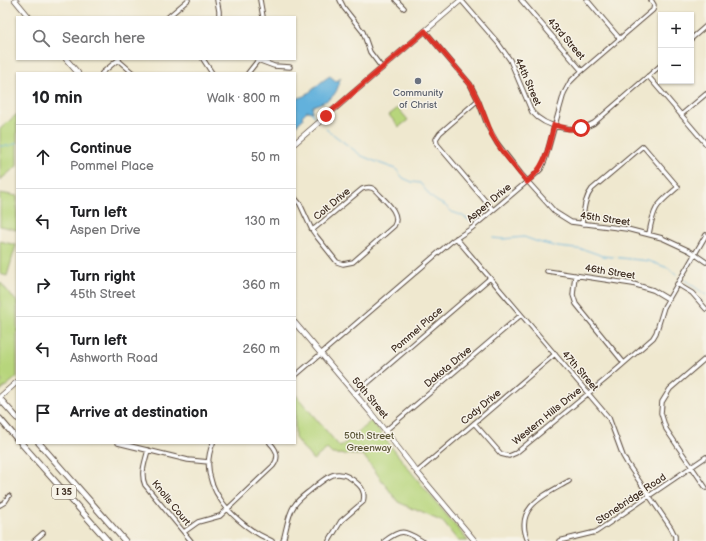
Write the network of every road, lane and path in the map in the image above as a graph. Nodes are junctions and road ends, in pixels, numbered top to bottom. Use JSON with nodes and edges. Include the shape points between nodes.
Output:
{"nodes":[{"id":1,"x":14,"y":0,"type":"edge"},
{"id":2,"x":188,"y":0,"type":"edge"},
{"id":3,"x":217,"y":0,"type":"edge"},
{"id":4,"x":260,"y":0,"type":"edge"},
{"id":5,"x":340,"y":0,"type":"edge"},
{"id":6,"x":396,"y":0,"type":"edge"},
{"id":7,"x":461,"y":0,"type":"edge"},
{"id":8,"x":521,"y":0,"type":"edge"},
{"id":9,"x":587,"y":0,"type":"edge"},
{"id":10,"x":651,"y":0,"type":"edge"},
{"id":11,"x":404,"y":8,"type":"dead end"},
{"id":12,"x":28,"y":16,"type":"edge"},
{"id":13,"x":169,"y":16,"type":"edge"},
{"id":14,"x":219,"y":16,"type":"edge"},
{"id":15,"x":263,"y":16,"type":"edge"},
{"id":16,"x":706,"y":26,"type":"edge"},
{"id":17,"x":425,"y":31,"type":"junction"},
{"id":18,"x":694,"y":36,"type":"edge"},
{"id":19,"x":620,"y":39,"type":"junction"},
{"id":20,"x":67,"y":60,"type":"edge"},
{"id":21,"x":117,"y":60,"type":"edge"},
{"id":22,"x":119,"y":60,"type":"edge"},
{"id":23,"x":204,"y":60,"type":"edge"},
{"id":24,"x":259,"y":60,"type":"edge"},
{"id":25,"x":290,"y":67,"type":"dead end"},
{"id":26,"x":382,"y":68,"type":"junction"},
{"id":27,"x":658,"y":68,"type":"edge"},
{"id":28,"x":582,"y":71,"type":"junction"},
{"id":29,"x":77,"y":72,"type":"edge"},
{"id":30,"x":103,"y":72,"type":"edge"},
{"id":31,"x":132,"y":72,"type":"edge"},
{"id":32,"x":211,"y":72,"type":"edge"},
{"id":33,"x":249,"y":72,"type":"edge"},
{"id":34,"x":648,"y":76,"type":"junction"},
{"id":35,"x":706,"y":94,"type":"edge"},
{"id":36,"x":478,"y":100,"type":"junction"},
{"id":37,"x":681,"y":115,"type":"junction"},
{"id":38,"x":554,"y":125,"type":"junction"},
{"id":39,"x":296,"y":142,"type":"edge"},
{"id":40,"x":706,"y":144,"type":"edge"},
{"id":41,"x":527,"y":182,"type":"junction"},
{"id":42,"x":296,"y":199,"type":"edge"},
{"id":43,"x":493,"y":210,"type":"junction"},
{"id":44,"x":582,"y":224,"type":"junction"},
{"id":45,"x":312,"y":230,"type":"junction"},
{"id":46,"x":648,"y":234,"type":"junction"},
{"id":47,"x":706,"y":235,"type":"edge"},
{"id":48,"x":456,"y":238,"type":"junction"},
{"id":49,"x":694,"y":254,"type":"junction"},
{"id":50,"x":706,"y":262,"type":"edge"},
{"id":51,"x":547,"y":271,"type":"dead end"},
{"id":52,"x":575,"y":275,"type":"junction"},
{"id":53,"x":490,"y":278,"type":"junction"},
{"id":54,"x":677,"y":284,"type":"junction"},
{"id":55,"x":668,"y":299,"type":"junction"},
{"id":56,"x":706,"y":310,"type":"edge"},
{"id":57,"x":521,"y":315,"type":"junction"},
{"id":58,"x":296,"y":324,"type":"edge"},
{"id":59,"x":321,"y":354,"type":"junction"},
{"id":60,"x":555,"y":354,"type":"junction"},
{"id":61,"x":706,"y":358,"type":"edge"},
{"id":62,"x":624,"y":363,"type":"junction"},
{"id":63,"x":296,"y":375,"type":"edge"},
{"id":64,"x":16,"y":383,"type":"edge"},
{"id":65,"x":588,"y":393,"type":"junction"},
{"id":66,"x":355,"y":394,"type":"junction"},
{"id":67,"x":0,"y":398,"type":"edge"},
{"id":68,"x":16,"y":417,"type":"edge"},
{"id":69,"x":0,"y":419,"type":"edge"},
{"id":70,"x":474,"y":423,"type":"junction"},
{"id":71,"x":385,"y":431,"type":"junction"},
{"id":72,"x":16,"y":438,"type":"edge"},
{"id":73,"x":22,"y":444,"type":"edge"},
{"id":74,"x":40,"y":444,"type":"edge"},
{"id":75,"x":122,"y":444,"type":"edge"},
{"id":76,"x":213,"y":444,"type":"edge"},
{"id":77,"x":271,"y":444,"type":"edge"},
{"id":78,"x":148,"y":450,"type":"junction"},
{"id":79,"x":706,"y":457,"type":"edge"},
{"id":80,"x":209,"y":462,"type":"junction"},
{"id":81,"x":691,"y":467,"type":"junction"},
{"id":82,"x":417,"y":472,"type":"junction"},
{"id":83,"x":569,"y":481,"type":"dead end"},
{"id":84,"x":706,"y":488,"type":"edge"},
{"id":85,"x":9,"y":496,"type":"dead end"},
{"id":86,"x":649,"y":496,"type":"junction"},
{"id":87,"x":0,"y":505,"type":"edge"},
{"id":88,"x":228,"y":509,"type":"junction"},
{"id":89,"x":184,"y":532,"type":"junction"},
{"id":90,"x":43,"y":533,"type":"dead end"},
{"id":91,"x":34,"y":541,"type":"edge"},
{"id":92,"x":108,"y":541,"type":"edge"},
{"id":93,"x":125,"y":541,"type":"edge"},
{"id":94,"x":191,"y":541,"type":"edge"},
{"id":95,"x":272,"y":541,"type":"edge"},
{"id":96,"x":283,"y":541,"type":"edge"},
{"id":97,"x":329,"y":541,"type":"edge"},
{"id":98,"x":385,"y":541,"type":"edge"},
{"id":99,"x":422,"y":541,"type":"edge"},
{"id":100,"x":475,"y":541,"type":"edge"},
{"id":101,"x":528,"y":541,"type":"edge"},
{"id":102,"x":559,"y":541,"type":"edge"},
{"id":103,"x":675,"y":541,"type":"edge"}],
"edges":[{"from":1,"to":12,"type":"main road"},
{"from":2,"to":13,"type":"street"},
{"from":3,"to":14,"type":"street"},
{"from":4,"to":15,"type":"street"},
{"from":5,"to":26,"type":"street","via":[[363,32],[370,52]]},
{"from":6,"to":11,"type":"street"},
{"from":7,"to":17,"type":"main road"},
{"from":7,"to":38,"type":"street","name":"44th Street","via":[[510,60],[532,112],[541,121]]},
{"from":8,"to":28,"type":"street","name":"43rd Street"},
{"from":9,"to":19,"type":"street"},
{"from":10,"to":19,"type":"street","name":"Aspen Drive","via":[[654,5],[651,12]]},
{"from":16,"to":18,"type":"street"},
{"from":17,"to":26,"type":"main road"},
{"from":17,"to":36,"type":"street","name":"45th Street","via":[[466,78]]},
{"from":19,"to":28,"type":"street","name":"Aspen Drive"},
{"from":20,"to":29,"type":"main road"},
{"from":21,"to":30,"type":"street"},
{"from":22,"to":31,"type":"street"},
{"from":23,"to":32,"type":"street"},
{"from":24,"to":25,"type":"street","via":[[274,66]]},
{"from":24,"to":33,"type":"street"},
{"from":26,"to":39,"type":"main road"},
{"from":27,"to":34,"type":"street"},
{"from":28,"to":38,"type":"street","name":"Aspen Drive","via":[[566,89]]},
{"from":34,"to":37,"type":"street"},
{"from":34,"to":38,"type":"street","via":[[594,123],[574,129]]},
{"from":35,"to":37,"type":"street"},
{"from":36,"to":41,"type":"street","name":"45th Street","via":[[497,143]]},
{"from":36,"to":43,"type":"street","via":[[440,133],[436,140]]},
{"from":37,"to":40,"type":"street"},
{"from":38,"to":41,"type":"street","name":"Aspen Drive","via":[[545,160]]},
{"from":41,"to":43,"type":"street","name":"Aspen Drive"},
{"from":41,"to":44,"type":"street","name":"45th Street","via":[[555,212],[571,222]]},
{"from":42,"to":45,"type":"street"},
{"from":43,"to":48,"type":"street","name":"Aspen Drive"},
{"from":44,"to":46,"type":"street","name":"45th Street"},
{"from":44,"to":46,"type":"street","via":[[585,205],[592,189],[643,146],[678,187],[656,207]]},
{"from":45,"to":45,"type":"street","name":"Colt Drive","via":[[365,188],[374,189],[396,216],[394,226],[353,262],[346,264],[339,263]]},
{"from":46,"to":49,"type":"street","name":"45th Street","via":[[679,245]]},
{"from":47,"to":49,"type":"street","name":"Western Hills Drive"},
{"from":48,"to":53,"type":"street","name":"47th Street"},
{"from":48,"to":59,"type":"street","name":"Aspen Drive"},
{"from":49,"to":50,"type":"street","name":"45th Street"},
{"from":49,"to":54,"type":"street","name":"Western Hills Drive"},
{"from":51,"to":52,"type":"street","name":"46th Street"},
{"from":52,"to":55,"type":"street","name":"46th Street","via":[[644,286]]},
{"from":52,"to":62,"type":"street","via":[[573,295],[576,304]]},
{"from":53,"to":57,"type":"street","name":"47th Street"},
{"from":53,"to":66,"type":"street","name":"Pommel Place"},
{"from":54,"to":55,"type":"street","name":"Western Hills Drive"},
{"from":54,"to":56,"type":"street","via":[[692,293]]},
{"from":55,"to":62,"type":"street","name":"Western Hills Drive","via":[[653,338]]},
{"from":57,"to":60,"type":"street","name":"47th Street"},
{"from":57,"to":71,"type":"street","name":"Dakota Drive"},
{"from":58,"to":59,"type":"main road","name":"50th Street"},
{"from":59,"to":63,"type":"street","name":"Aspen Drive"},
{"from":59,"to":66,"type":"main road","name":"50th Street"},
{"from":60,"to":65,"type":"street","name":"47th Street"},
{"from":60,"to":70,"type":"street","name":"Cody Drive"},
{"from":61,"to":81,"type":"street","via":[[673,386],[664,398],[661,413],[667,432]]},
{"from":62,"to":65,"type":"street","name":"Western Hills Drive"},
{"from":64,"to":67,"type":"main road"},
{"from":65,"to":70,"type":"street","name":"Western Hills Drive","via":[[512,455],[501,454]]},
{"from":65,"to":86,"type":"street","name":"47th Street","via":[[609,418],[623,456]]},
{"from":66,"to":71,"type":"main road","name":"50th Street"},
{"from":67,"to":68,"type":"highway"},
{"from":69,"to":72,"type":"highway"},
{"from":70,"to":82,"type":"street","name":"Cody Drive"},
{"from":71,"to":82,"type":"main road","name":"50th Street"},
{"from":73,"to":92,"type":"highway","number":"I 35"},
{"from":74,"to":93,"type":"highway","number":"I 35"},
{"from":75,"to":78,"type":"street"},
{"from":76,"to":80,"type":"street"},
{"from":77,"to":88,"type":"street","via":[[277,454],[276,462]]},
{"from":78,"to":80,"type":"street","via":[[188,460]]},
{"from":78,"to":89,"type":"street","name":"Knolls Court","via":[[143,474],[145,485]]},
{"from":79,"to":81,"type":"street","name":"Stonebridge Road"},
{"from":80,"to":88,"type":"street","via":[[214,488]]},
{"from":81,"to":84,"type":"street"},
{"from":81,"to":86,"type":"street","name":"Stonebridge Road"},
{"from":82,"to":100,"type":"main road","name":"50th Street"},
{"from":83,"to":101,"type":"street","via":[[536,501],[528,510],[524,524]]},
{"from":85,"to":87,"type":"street"},
{"from":86,"to":102,"type":"street","name":"Stonebridge Road","via":[[596,532]]},
{"from":86,"to":103,"type":"street","name":"47th Street","via":[[671,528]]},
{"from":88,"to":89,"type":"street","via":[[220,516],[198,522]]},
{"from":88,"to":95,"type":"street","via":[[246,526]]},
{"from":89,"to":94,"type":"street","name":"Knolls Court"},
{"from":90,"to":91,"type":"street"},
{"from":96,"to":97,"type":"street","via":[[293,506],[331,475],[345,475],[362,488],[363,502],[341,521]]},
{"from":98,"to":99,"type":"street","via":[[398,532],[406,532]]}]}
